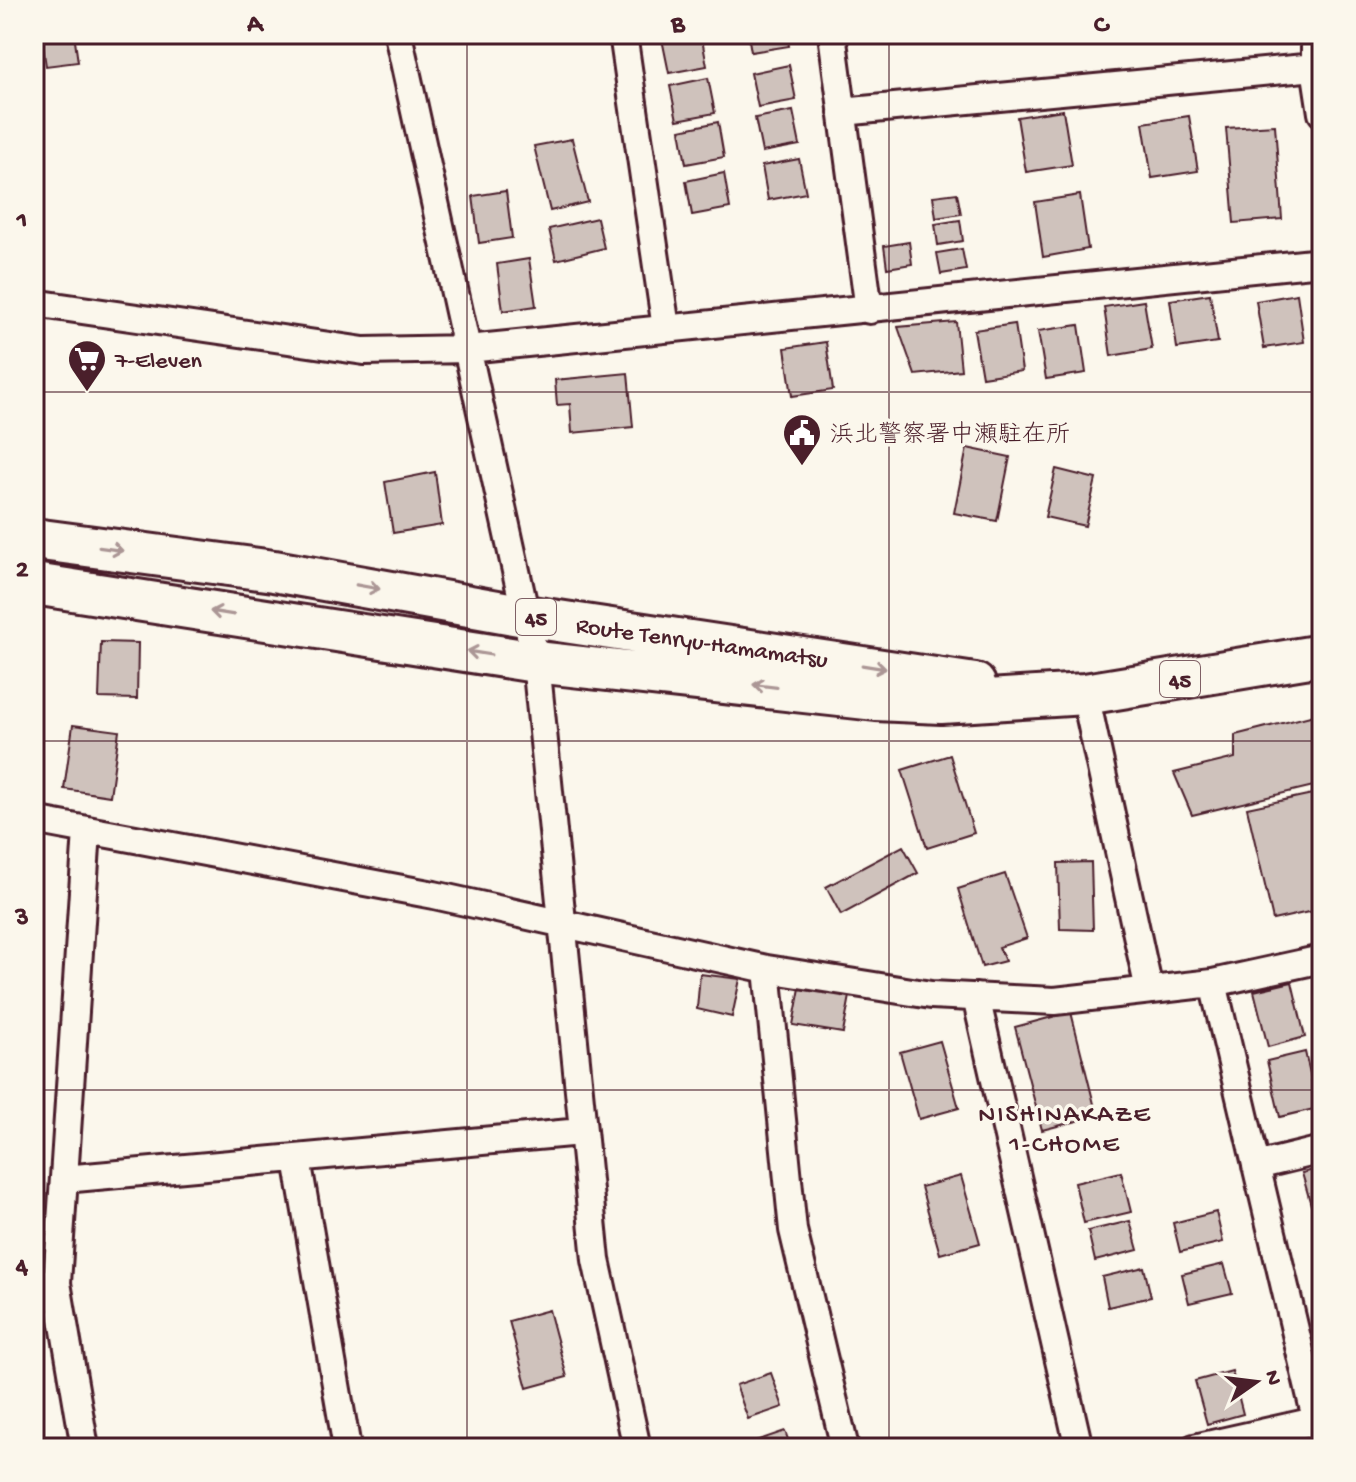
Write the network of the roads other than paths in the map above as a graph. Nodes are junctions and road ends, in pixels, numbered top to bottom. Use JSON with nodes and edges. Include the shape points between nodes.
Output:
{"nodes":[{"id":1,"x":398,"y":34,"type":"edge"},
{"id":2,"x":623,"y":34,"type":"edge"},
{"id":3,"x":832,"y":34,"type":"edge"},
{"id":4,"x":1315,"y":34,"type":"edge"},
{"id":5,"x":1315,"y":67,"type":"junction"},
{"id":6,"x":842,"y":112,"type":"junction"},
{"id":7,"x":1322,"y":113,"type":"edge"},
{"id":8,"x":1322,"y":262,"type":"edge"},
{"id":9,"x":34,"y":303,"type":"edge"},
{"id":10,"x":869,"y":310,"type":"junction"},
{"id":11,"x":666,"y":328,"type":"junction"},
{"id":12,"x":468,"y":349,"type":"junction"},
{"id":13,"x":34,"y":539,"type":"edge"},
{"id":14,"x":34,"y":584,"type":"edge"},
{"id":15,"x":525,"y":616,"type":"junction"},
{"id":16,"x":1322,"y":655,"type":"edge"},
{"id":17,"x":536,"y":662,"type":"junction"},
{"id":18,"x":1085,"y":694,"type":"junction"},
{"id":19,"x":1038,"y":698,"type":"junction"},
{"id":20,"x":34,"y":820,"type":"edge"},
{"id":21,"x":87,"y":831,"type":"junction"},
{"id":22,"x":560,"y":923,"type":"junction"},
{"id":23,"x":1322,"y":959,"type":"edge"},
{"id":24,"x":767,"y":969,"type":"junction"},
{"id":25,"x":1213,"y":983,"type":"junction"},
{"id":26,"x":1149,"y":990,"type":"junction"},
{"id":27,"x":976,"y":997,"type":"junction"},
{"id":28,"x":581,"y":1132,"type":"junction"},
{"id":29,"x":1322,"y":1150,"type":"edge"},
{"id":30,"x":297,"y":1159,"type":"junction"},
{"id":31,"x":1256,"y":1166,"type":"junction"},
{"id":32,"x":64,"y":1179,"type":"junction"},
{"id":33,"x":1310,"y":1350,"type":"edge"},
{"id":34,"x":1318,"y":1432,"type":"edge"},
{"id":35,"x":85,"y":1448,"type":"edge"},
{"id":36,"x":347,"y":1448,"type":"edge"},
{"id":37,"x":637,"y":1448,"type":"edge"},
{"id":38,"x":845,"y":1448,"type":"edge"},
{"id":39,"x":1079,"y":1448,"type":"edge"},
{"id":40,"x":1194,"y":1448,"type":"edge"}],
"edges":[{"from":1,"to":12,"type":"street"},
{"from":2,"to":11,"type":"street"},
{"from":3,"to":6,"type":"street"},
{"from":4,"to":5,"type":"street"},
{"from":5,"to":6,"type":"street"},
{"from":5,"to":7,"type":"street"},
{"from":6,"to":10,"type":"street"},
{"from":8,"to":10,"type":"street"},
{"from":9,"to":12,"type":"street","via":[[364,351]]},
{"from":10,"to":11,"type":"street"},
{"from":11,"to":12,"type":"street"},
{"from":12,"to":15,"type":"street"},
{"from":13,"to":15,"type":"main road","name":"Route Tenryu-Hamamatsu","number":"45","one_way":true,"via":[[274,571]]},
{"from":17,"to":14,"type":"main road","name":"Route Tenryu-Hamamatsu","number":"45","one_way":true},
{"from":15,"to":17,"type":"street"},
{"from":15,"to":19,"type":"main road","name":"Route Tenryu-Hamamatsu","number":"45","one_way":true,"via":[[955,679]]},
{"from":16,"to":18,"type":"main road","name":"Route Tenryu-Hamamatsu","number":"45"},
{"from":19,"to":17,"type":"main road","name":"Route Tenryu-Hamamatsu","number":"45","one_way":true,"via":[[876,700]]},
{"from":17,"to":22,"type":"street"},
{"from":18,"to":19,"type":"main road","name":"Route Tenryu-Hamamatsu","number":"45"},
{"from":18,"to":26,"type":"street"},
{"from":20,"to":21,"type":"street"},
{"from":21,"to":22,"type":"street"},
{"from":21,"to":32,"type":"street"},
{"from":22,"to":24,"type":"street"},
{"from":22,"to":28,"type":"street"},
{"from":23,"to":25,"type":"street"},
{"from":24,"to":27,"type":"street"},
{"from":24,"to":38,"type":"street","via":[[793,1230]]},
{"from":25,"to":26,"type":"street"},
{"from":25,"to":31,"type":"street"},
{"from":26,"to":27,"type":"street","via":[[1055,1001]]},
{"from":27,"to":39,"type":"street"},
{"from":28,"to":30,"type":"street"},
{"from":28,"to":37,"type":"street","via":[[596,1260]]},
{"from":29,"to":31,"type":"street"},
{"from":30,"to":32,"type":"street"},
{"from":30,"to":36,"type":"street"},
{"from":31,"to":33,"type":"street"},
{"from":32,"to":35,"type":"street","via":[[57,1283]]},
{"from":33,"to":34,"type":"street"},
{"from":34,"to":40,"type":"street"}]}
